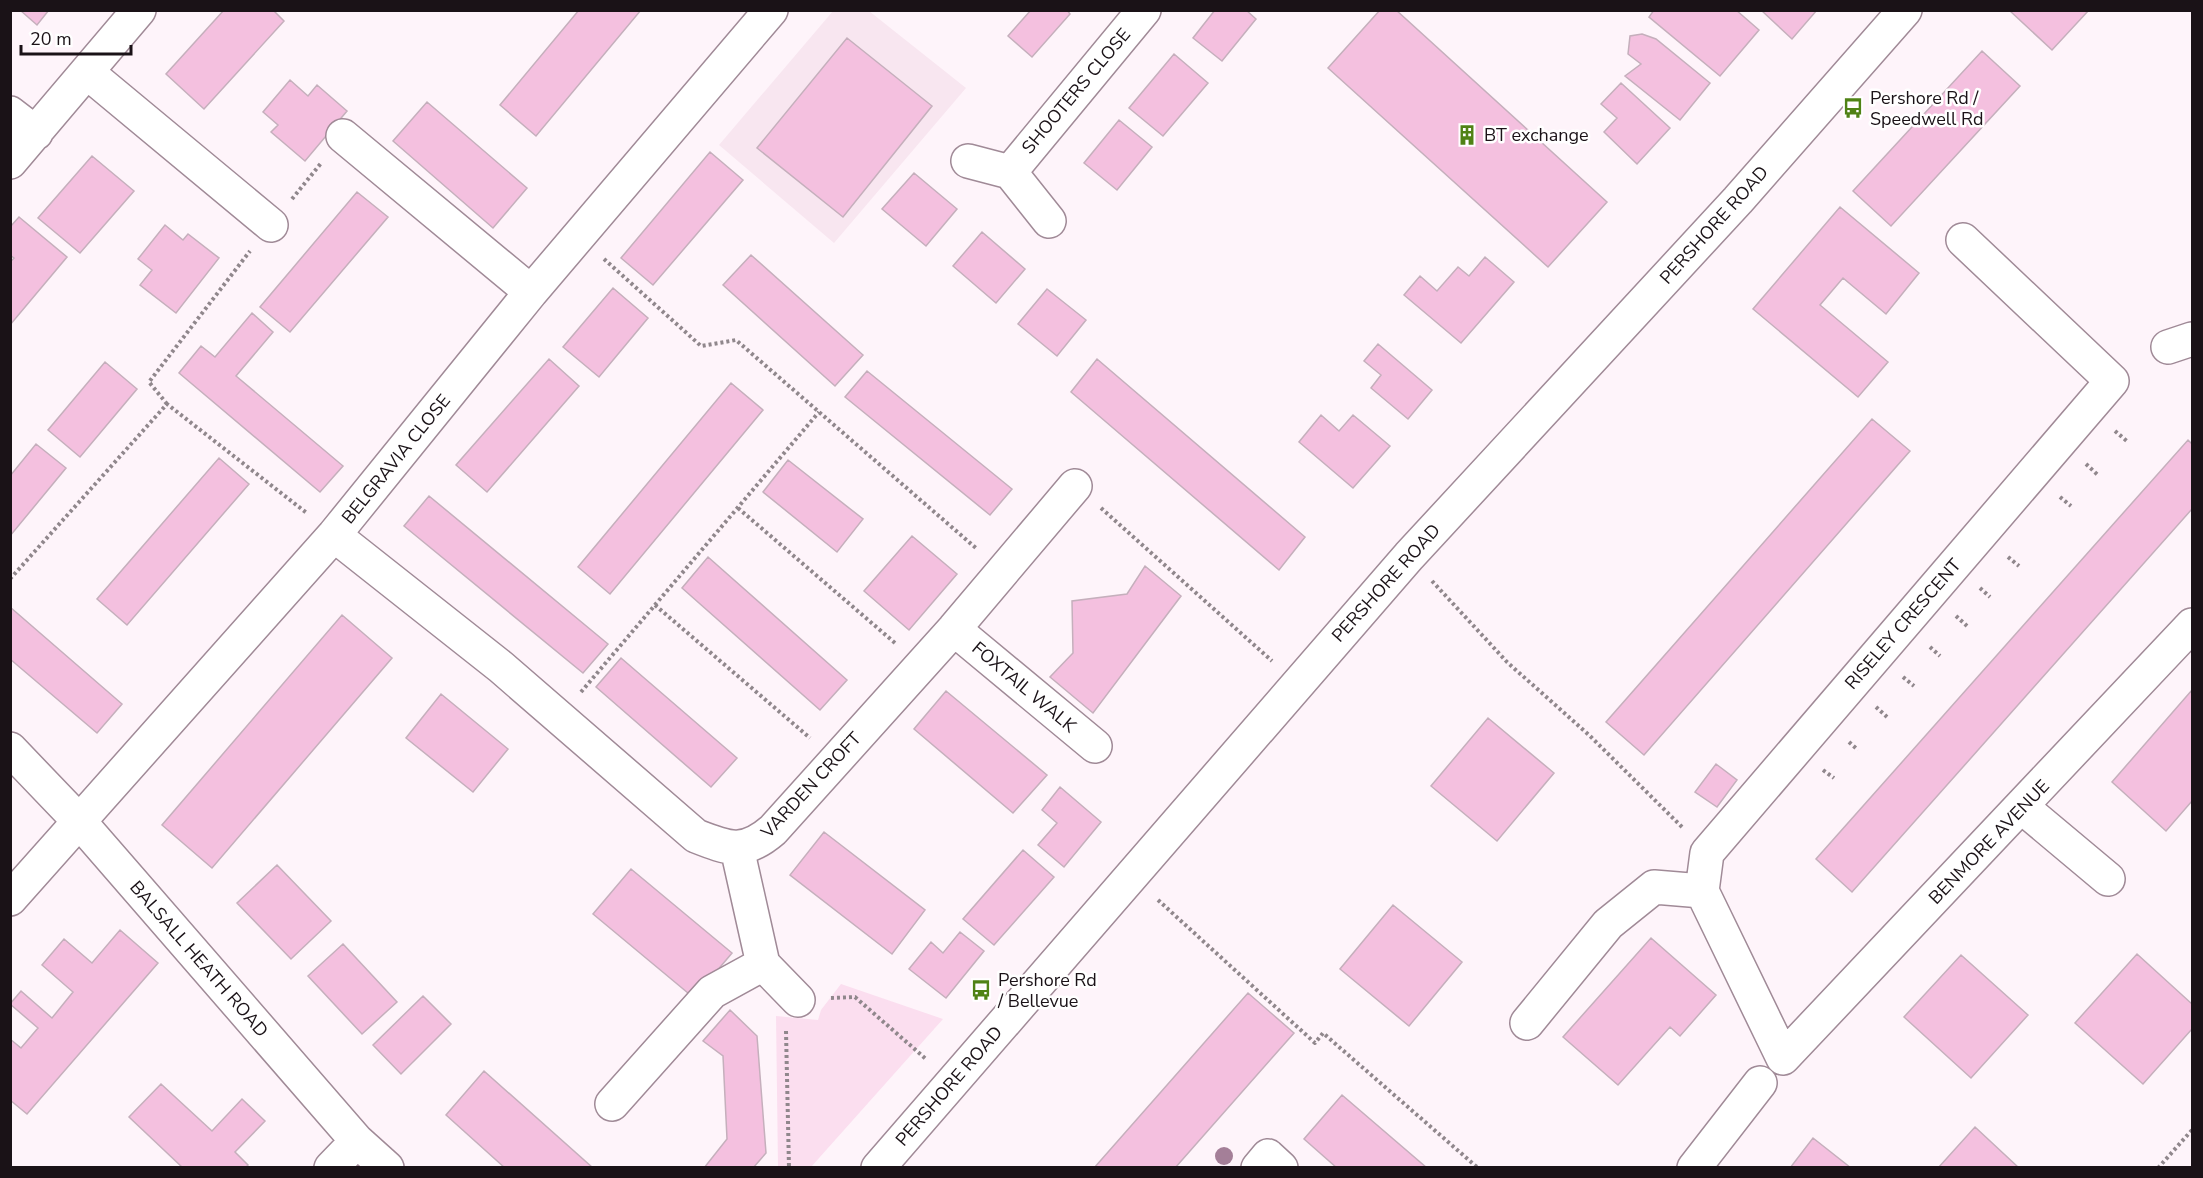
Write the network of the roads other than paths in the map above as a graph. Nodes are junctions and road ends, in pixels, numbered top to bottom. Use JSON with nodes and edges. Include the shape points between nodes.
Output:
{"nodes":[{"id":1,"x":139,"y":10,"type":"edge"},
{"id":2,"x":771,"y":10,"type":"edge"},
{"id":3,"x":1905,"y":10,"type":"edge"},
{"id":4,"x":1143,"y":11,"type":"edge"},
{"id":5,"x":88,"y":72,"type":"junction"},
{"id":6,"x":10,"y":113,"type":"edge"},
{"id":7,"x":36,"y":133,"type":"junction"},
{"id":8,"x":343,"y":136,"type":"road end"},
{"id":9,"x":968,"y":161,"type":"dead end"},
{"id":10,"x":10,"y":162,"type":"edge"},
{"id":11,"x":1010,"y":172,"type":"junction"},
{"id":12,"x":1049,"y":221,"type":"dead end"},
{"id":13,"x":271,"y":225,"type":"road end"},
{"id":14,"x":1963,"y":240,"type":"dead end"},
{"id":15,"x":531,"y":292,"type":"junction"},
{"id":16,"x":1075,"y":486,"type":"road end"},
{"id":17,"x":334,"y":535,"type":"junction"},
{"id":18,"x":954,"y":629,"type":"junction"},
{"id":19,"x":2188,"y":638,"type":"edge"},
{"id":20,"x":1095,"y":746,"type":"dead end"},
{"id":21,"x":10,"y":749,"type":"edge"},
{"id":22,"x":2022,"y":807,"type":"junction"},
{"id":23,"x":79,"y":821,"type":"junction"},
{"id":24,"x":737,"y":848,"type":"junction"},
{"id":25,"x":2108,"y":879,"type":"dead end"},
{"id":26,"x":1702,"y":891,"type":"junction"},
{"id":27,"x":10,"y":899,"type":"edge"},
{"id":28,"x":763,"y":964,"type":"junction"},
{"id":29,"x":798,"y":1000,"type":"road end"},
{"id":30,"x":1527,"y":1023,"type":"dead end"},
{"id":31,"x":1760,"y":1083,"type":"dead end"},
{"id":32,"x":612,"y":1104,"type":"dead end"},
{"id":33,"x":357,"y":1141,"type":"junction"},
{"id":34,"x":331,"y":1167,"type":"edge"},
{"id":35,"x":387,"y":1167,"type":"edge"},
{"id":36,"x":878,"y":1167,"type":"edge"},
{"id":37,"x":1258,"y":1167,"type":"edge"},
{"id":38,"x":1281,"y":1167,"type":"edge"},
{"id":39,"x":1694,"y":1167,"type":"edge"}],
"edges":[{"from":1,"to":5,"type":"street"},
{"from":2,"to":15,"type":"street","name":"BELGRAVIA CLOSE"},
{"from":3,"to":36,"type":"street","name":"PERSHORE ROAD","via":[[1738,200],[1409,556]]},
{"from":4,"to":11,"type":"street","name":"SHOOTERS CLOSE"},
{"from":5,"to":7,"type":"street"},
{"from":5,"to":13,"type":"street"},
{"from":6,"to":7,"type":"street"},
{"from":7,"to":10,"type":"street"},
{"from":8,"to":15,"type":"street"},
{"from":9,"to":11,"type":"street","name":"SHOOTERS CLOSE"},
{"from":11,"to":12,"type":"street","name":"SHOOTERS CLOSE"},
{"from":14,"to":26,"type":"street","name":"RISELEY CRESCENT","via":[[2112,381],[1707,854]]},
{"from":15,"to":17,"type":"street","name":"BELGRAVIA CLOSE"},
{"from":16,"to":18,"type":"street","name":"VARDEN CROFT"},
{"from":17,"to":23,"type":"street","name":"BELGRAVIA CLOSE"},
{"from":17,"to":24,"type":"street","via":[[501,667],[696,836]]},
{"from":18,"to":20,"type":"street","name":"FOXTAIL WALK"},
{"from":18,"to":24,"type":"street","name":"VARDEN CROFT","via":[[773,830],[750,846]]},
{"from":19,"to":22,"type":"street","name":"BENMORE AVENUE"},
{"from":21,"to":23,"type":"street","name":"BALSALL HEATH ROAD"},
{"from":22,"to":25,"type":"street"},
{"from":22,"to":26,"type":"street","name":"BENMORE AVENUE","via":[[1783,1058]]},
{"from":23,"to":27,"type":"street","name":"BELGRAVIA CLOSE"},
{"from":23,"to":33,"type":"street","name":"BALSALL HEATH ROAD"},
{"from":24,"to":28,"type":"street"},
{"from":26,"to":30,"type":"street","via":[[1654,887],[1608,924]]},
{"from":28,"to":29,"type":"street"},
{"from":28,"to":32,"type":"street","via":[[712,992]]},
{"from":31,"to":39,"type":"street"},
{"from":33,"to":34,"type":"street"},
{"from":33,"to":35,"type":"street","name":"BALSALL HEATH ROAD"},
{"from":37,"to":38,"type":"street","via":[[1268,1156]]}]}
